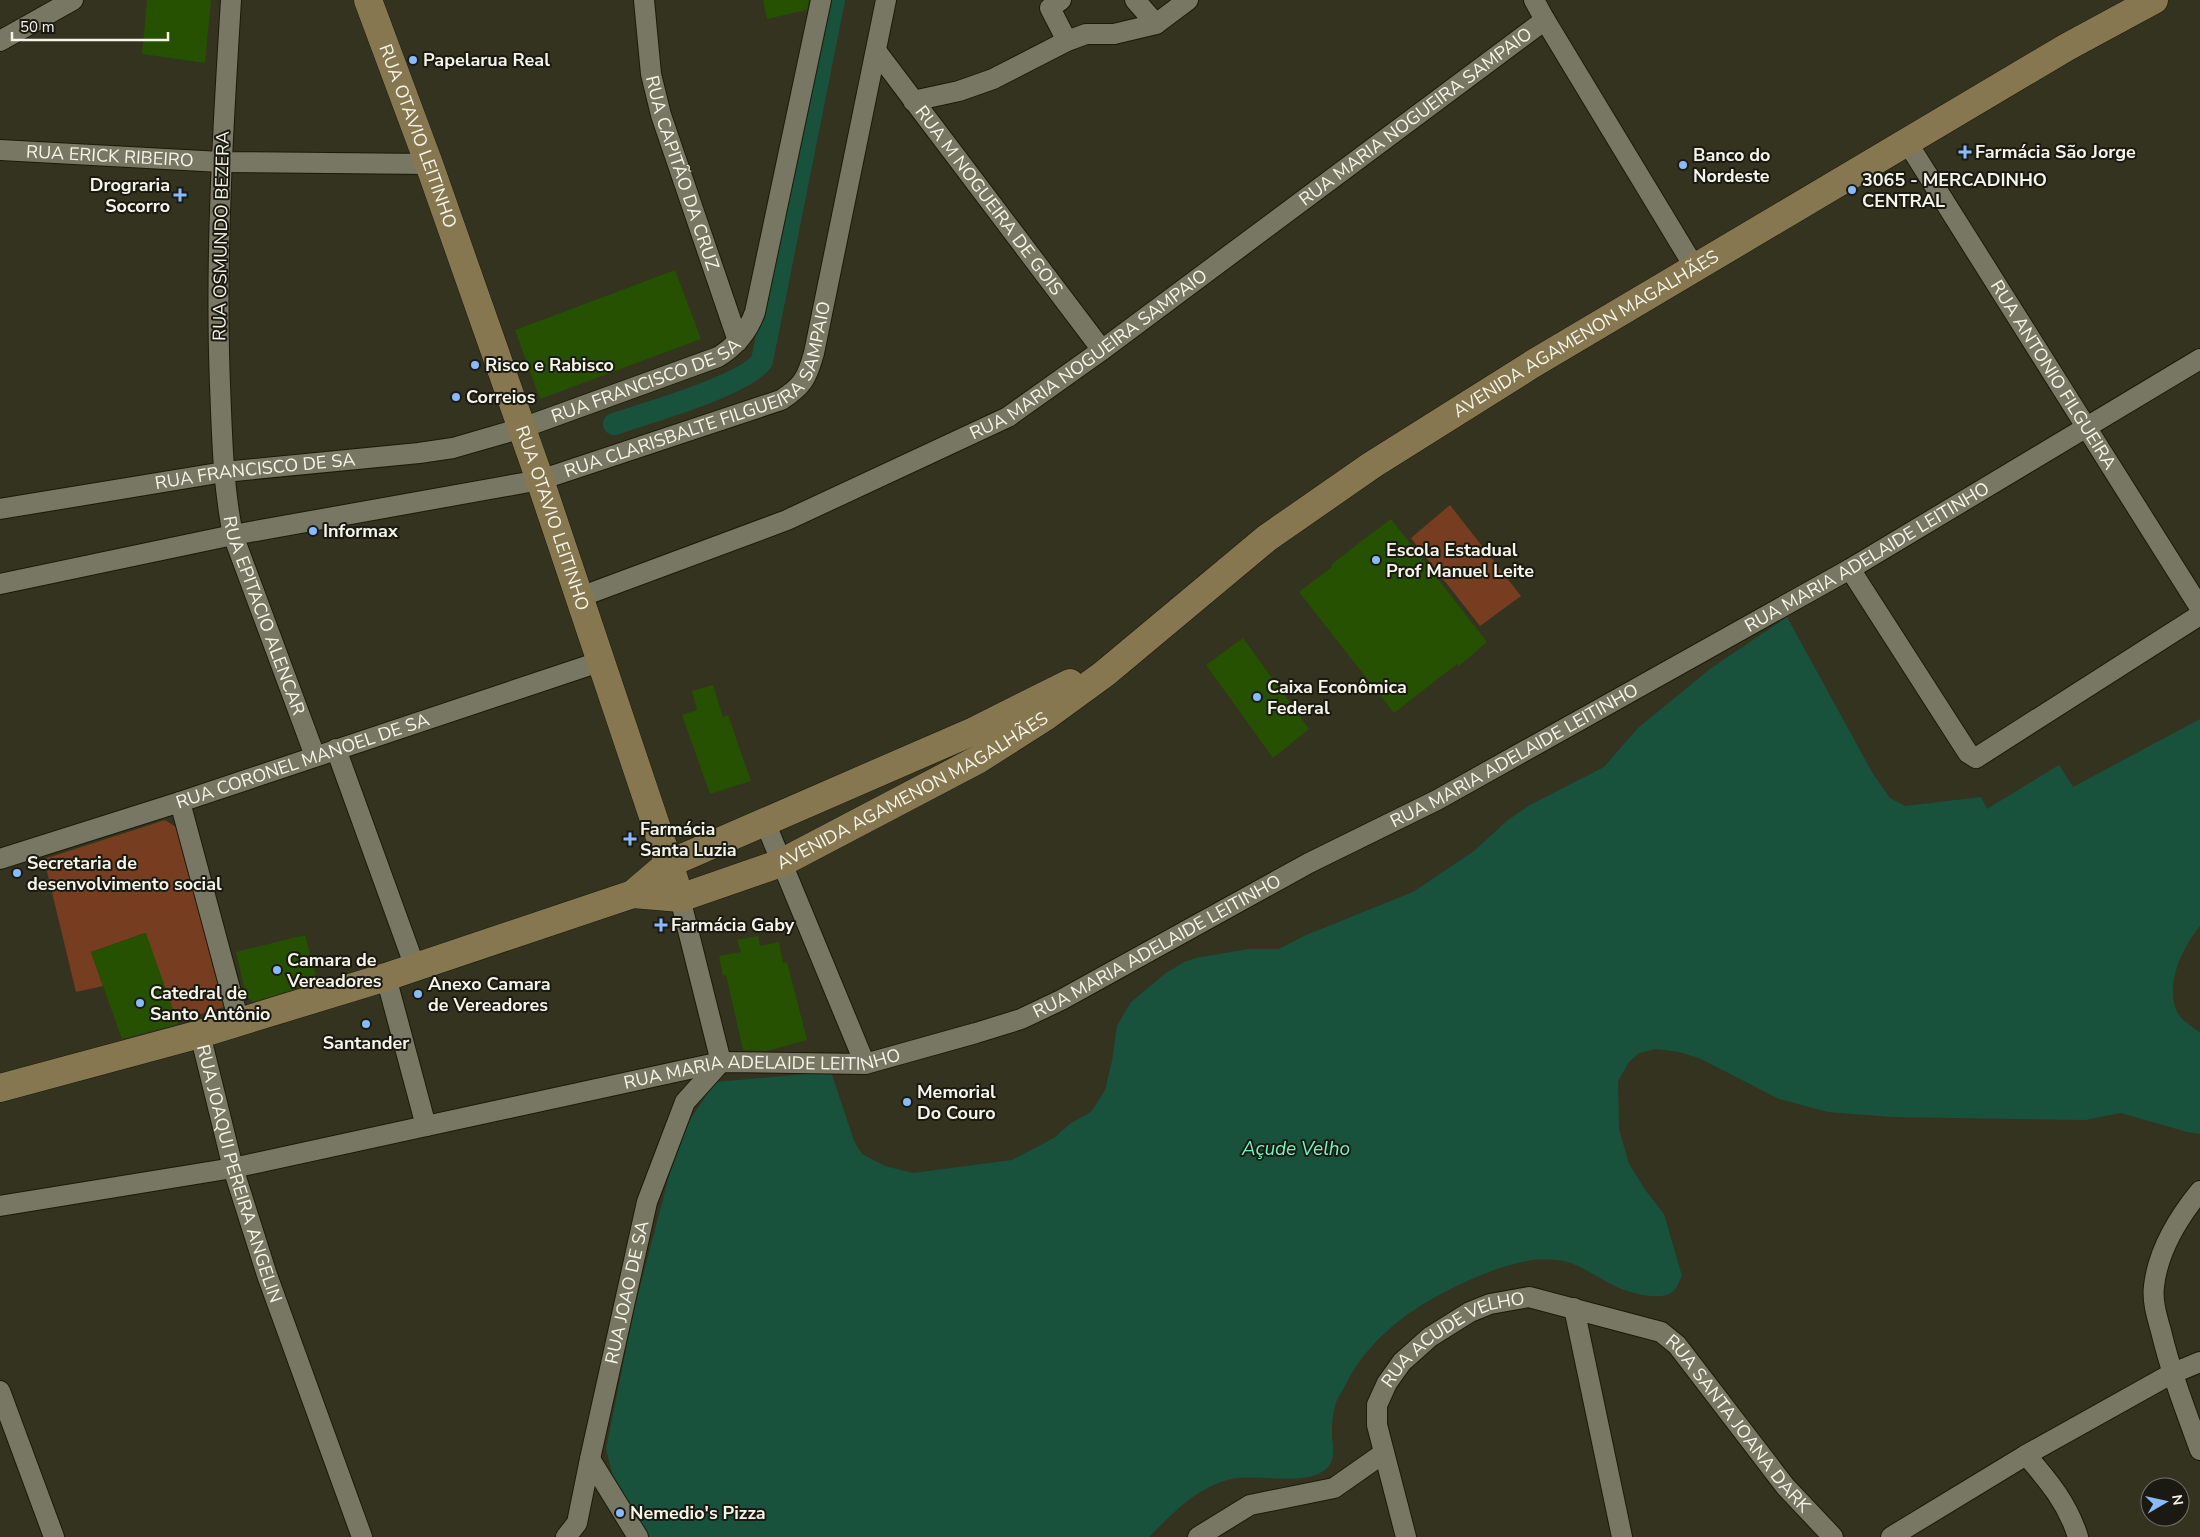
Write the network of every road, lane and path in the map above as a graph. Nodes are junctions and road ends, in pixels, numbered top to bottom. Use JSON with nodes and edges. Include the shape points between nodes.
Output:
{"nodes":[{"id":1,"x":73,"y":0,"type":"edge"},
{"id":2,"x":231,"y":0,"type":"edge"},
{"id":3,"x":368,"y":0,"type":"edge"},
{"id":4,"x":644,"y":0,"type":"edge"},
{"id":5,"x":821,"y":0,"type":"edge"},
{"id":6,"x":886,"y":0,"type":"edge"},
{"id":7,"x":1061,"y":0,"type":"edge"},
{"id":8,"x":1136,"y":0,"type":"edge"},
{"id":9,"x":1188,"y":0,"type":"edge"},
{"id":10,"x":1534,"y":0,"type":"edge"},
{"id":11,"x":2120,"y":0,"type":"edge"},
{"id":12,"x":2154,"y":0,"type":"edge"},
{"id":13,"x":1545,"y":20,"type":"junction"},
{"id":14,"x":1156,"y":24,"type":"junction"},
{"id":15,"x":0,"y":41,"type":"edge"},
{"id":16,"x":1067,"y":41,"type":"junction"},
{"id":17,"x":2067,"y":47,"type":"junction"},
{"id":18,"x":877,"y":52,"type":"junction"},
{"id":19,"x":913,"y":100,"type":"junction"},
{"id":20,"x":1907,"y":142,"type":"junction"},
{"id":21,"x":0,"y":150,"type":"edge"},
{"id":22,"x":221,"y":162,"type":"junction"},
{"id":23,"x":429,"y":164,"type":"junction"},
{"id":24,"x":1695,"y":268,"type":"junction"},
{"id":25,"x":738,"y":341,"type":"junction"},
{"id":26,"x":1102,"y":350,"type":"junction"},
{"id":27,"x":2200,"y":359,"type":"edge"},
{"id":28,"x":2086,"y":427,"type":"junction"},
{"id":29,"x":522,"y":428,"type":"junction"},
{"id":30,"x":224,"y":472,"type":"junction"},
{"id":31,"x":540,"y":480,"type":"junction"},
{"id":32,"x":0,"y":509,"type":"edge"},
{"id":33,"x":233,"y":535,"type":"junction"},
{"id":34,"x":1850,"y":569,"type":"junction"},
{"id":35,"x":0,"y":584,"type":"edge"},
{"id":36,"x":580,"y":597,"type":"junction"},
{"id":37,"x":2200,"y":608,"type":"edge"},
{"id":38,"x":2200,"y":615,"type":"edge"},
{"id":39,"x":1127,"y":655,"type":"junction"},
{"id":40,"x":602,"y":661,"type":"junction"},
{"id":41,"x":336,"y":749,"type":"junction"},
{"id":42,"x":926,"y":752,"type":"junction"},
{"id":43,"x":315,"y":756,"type":"junction"},
{"id":44,"x":936,"y":782,"type":"junction"},
{"id":45,"x":840,"y":789,"type":"junction"},
{"id":46,"x":180,"y":802,"type":"junction"},
{"id":47,"x":765,"y":822,"type":"junction"},
{"id":48,"x":858,"y":822,"type":"junction"},
{"id":49,"x":0,"y":859,"type":"edge"},
{"id":50,"x":781,"y":863,"type":"junction"},
{"id":51,"x":668,"y":864,"type":"junction"},
{"id":52,"x":633,"y":894,"type":"junction"},
{"id":53,"x":680,"y":898,"type":"junction"},
{"id":54,"x":415,"y":968,"type":"junction"},
{"id":55,"x":386,"y":977,"type":"junction"},
{"id":56,"x":239,"y":1022,"type":"junction"},
{"id":57,"x":200,"y":1034,"type":"junction"},
{"id":58,"x":721,"y":1062,"type":"junction"},
{"id":59,"x":865,"y":1064,"type":"junction"},
{"id":60,"x":0,"y":1088,"type":"edge"},
{"id":61,"x":426,"y":1126,"type":"junction"},
{"id":62,"x":233,"y":1168,"type":"junction"},
{"id":63,"x":2200,"y":1192,"type":"edge"},
{"id":64,"x":0,"y":1206,"type":"edge"},
{"id":65,"x":1574,"y":1308,"type":"junction"},
{"id":66,"x":2200,"y":1362,"type":"edge"},
{"id":67,"x":2171,"y":1374,"type":"junction"},
{"id":68,"x":0,"y":1394,"type":"edge"},
{"id":69,"x":2200,"y":1450,"type":"edge"},
{"id":70,"x":1384,"y":1454,"type":"junction"},
{"id":71,"x":2026,"y":1455,"type":"junction"},
{"id":72,"x":590,"y":1458,"type":"junction"},
{"id":73,"x":574,"y":1532,"type":"edge"},
{"id":74,"x":54,"y":1537,"type":"edge"},
{"id":75,"x":362,"y":1537,"type":"edge"},
{"id":76,"x":638,"y":1537,"type":"edge"},
{"id":77,"x":1198,"y":1537,"type":"edge"},
{"id":78,"x":1406,"y":1537,"type":"edge"},
{"id":79,"x":1622,"y":1537,"type":"edge"},
{"id":80,"x":1833,"y":1537,"type":"edge"},
{"id":81,"x":1891,"y":1537,"type":"edge"},
{"id":82,"x":2078,"y":1537,"type":"edge"}],
"edges":[{"from":1,"to":15,"type":"street"},
{"from":2,"to":22,"type":"street","name":"RUA OSMUNDO BEZERA"},
{"from":3,"to":23,"type":"main road","name":"RUA OTAVIO LEITINHO"},
{"from":4,"to":25,"type":"street","name":"RUA CAPITÃO DA CRUZ","via":[[651,74],[662,115]]},
{"from":5,"to":25,"type":"street","name":"RUA FRANCISCO DE SA","via":[[755,312]]},
{"from":6,"to":18,"type":"street","name":"RUA CLARISBALTE FILGUEIRA SAMPAIO"},
{"from":7,"to":16,"type":"street","via":[[1050,8]]},
{"from":8,"to":14,"type":"street"},
{"from":9,"to":14,"type":"street"},
{"from":10,"to":13,"type":"street","name":"RUA MARIA NOGUEIRA SAMPAIO"},
{"from":11,"to":17,"type":"main road"},
{"from":12,"to":17,"type":"main road"},
{"from":13,"to":24,"type":"street","name":"RUA MARIA NOGUEIRA SAMPAIO"},
{"from":13,"to":26,"type":"street","name":"RUA MARIA NOGUEIRA SAMPAIO"},
{"from":14,"to":16,"type":"street","via":[[1114,34],[1086,34]]},
{"from":16,"to":19,"type":"street","via":[[993,78],[959,90]]},
{"from":17,"to":20,"type":"main road","name":"AVENIDA AGAMENON MAGALHÃES"},
{"from":18,"to":19,"type":"street","name":"RUA M NOGUEIRA DE GOIS"},
{"from":18,"to":31,"type":"street","name":"RUA CLARISBALTE FILGUEIRA SAMPAIO","via":[[814,353],[807,376],[797,390],[781,400]]},
{"from":19,"to":26,"type":"street","name":"RUA M NOGUEIRA DE GOIS"},
{"from":20,"to":24,"type":"main road","name":"AVENIDA AGAMENON MAGALHÃES"},
{"from":20,"to":28,"type":"street","name":"RUA ANTONIO FILGUEIRA"},
{"from":21,"to":22,"type":"street","name":"RUA ERICK RIBEIRO"},
{"from":22,"to":23,"type":"street","name":"RUA ERICK RIBEIRO"},
{"from":22,"to":30,"type":"street","name":"RUA OSMUNDO BEZERA","via":[[218,317]]},
{"from":23,"to":29,"type":"main road","name":"RUA OTAVIO LEITINHO"},
{"from":24,"to":39,"type":"main road","name":"AVENIDA AGAMENON MAGALHÃES","via":[[1531,365],[1372,465],[1267,538]]},
{"from":25,"to":29,"type":"street","name":"RUA FRANCISCO DE SA","via":[[718,357]]},
{"from":26,"to":36,"type":"street","name":"RUA MARIA NOGUEIRA SAMPAIO","via":[[1008,417],[940,450],[787,520]]},
{"from":27,"to":28,"type":"street","name":"RUA MARIA ADELAIDE LEITINHO"},
{"from":28,"to":34,"type":"street","name":"RUA MARIA ADELAIDE LEITINHO"},
{"from":28,"to":37,"type":"street","name":"RUA ANTONIO FILGUEIRA"},
{"from":29,"to":30,"type":"street","name":"RUA FRANCISCO DE SA","via":[[478,442],[418,453]]},
{"from":29,"to":31,"type":"main road","name":"RUA OTAVIO LEITINHO"},
{"from":30,"to":32,"type":"street","name":"RUA FRANCISCO DE SA"},
{"from":30,"to":33,"type":"street","name":"RUA EPITACIO ALENCAR"},
{"from":31,"to":33,"type":"street","name":"RUA CLARISBALTE FILGUEIRA SAMPAIO"},
{"from":31,"to":36,"type":"main road","name":"RUA OTAVIO LEITINHO"},
{"from":33,"to":35,"type":"street","name":"RUA CLARISBALTE FILGUEIRA SAMPAIO"},
{"from":33,"to":43,"type":"street","name":"RUA EPITACIO ALENCAR"},
{"from":34,"to":38,"type":"street","via":[[1968,753],[1976,758]]},
{"from":34,"to":59,"type":"street","name":"RUA MARIA ADELAIDE LEITINHO","via":[[1437,800],[1309,863],[1061,1000],[985,1030]]},
{"from":36,"to":40,"type":"main road","name":"RUA OTAVIO LEITINHO"},
{"from":39,"to":42,"type":"main road","name":"AVENIDA AGAMENON MAGALHÃES"},
{"from":39,"to":44,"type":"main road","name":"AVENIDA AGAMENON MAGALHÃES","via":[[1045,717]]},
{"from":40,"to":41,"type":"street","name":"RUA CORONEL MANOEL DE SA"},
{"from":40,"to":51,"type":"main road","name":"RUA OTAVIO LEITINHO"},
{"from":41,"to":43,"type":"street","name":"RUA CORONEL MANOEL DE SA"},
{"from":41,"to":54,"type":"street"},
{"from":42,"to":44,"type":"main road","via":[[921,766]]},
{"from":42,"to":45,"type":"main road","name":"AVENIDA AGAMENON MAGALHÃES"},
{"from":43,"to":46,"type":"street","name":"RUA CORONEL MANOEL DE SA"},
{"from":44,"to":48,"type":"main road","name":"AVENIDA AGAMENON MAGALHÃES"},
{"from":45,"to":47,"type":"main road","name":"AVENIDA AGAMENON MAGALHÃES"},
{"from":45,"to":48,"type":"main road"},
{"from":46,"to":49,"type":"street","name":"RUA CORONEL MANOEL DE SA"},
{"from":46,"to":56,"type":"street"},
{"from":47,"to":50,"type":"street"},
{"from":47,"to":51,"type":"main road","name":"AVENIDA AGAMENON MAGALHÃES"},
{"from":48,"to":50,"type":"main road","name":"AVENIDA AGAMENON MAGALHÃES"},
{"from":50,"to":53,"type":"main road","name":"AVENIDA AGAMENON MAGALHÃES"},
{"from":50,"to":59,"type":"street"},
{"from":51,"to":52,"type":"main road","name":"AVENIDA AGAMENON MAGALHÃES"},
{"from":51,"to":53,"type":"main road","name":"RUA OTAVIO LEITINHO"},
{"from":52,"to":53,"type":"main road"},
{"from":52,"to":54,"type":"main road","name":"RUA JOAQUI PEREIRA ANGELIN"},
{"from":53,"to":58,"type":"street"},
{"from":54,"to":55,"type":"main road","name":"RUA JOAQUI PEREIRA ANGELIN"},
{"from":55,"to":56,"type":"main road","name":"RUA JOAQUI PEREIRA ANGELIN"},
{"from":55,"to":61,"type":"street"},
{"from":56,"to":57,"type":"main road","name":"RUA JOAQUI PEREIRA ANGELIN"},
{"from":57,"to":60,"type":"main road"},
{"from":57,"to":62,"type":"street","name":"RUA JOAQUI PEREIRA ANGELIN"},
{"from":58,"to":59,"type":"street","name":"RUA MARIA ADELAIDE LEITINHO"},
{"from":58,"to":61,"type":"street","name":"RUA MARIA ADELAIDE LEITINHO"},
{"from":58,"to":72,"type":"street","name":"RUA JOAO DE SA","via":[[684,1102],[647,1202]]},
{"from":61,"to":62,"type":"street","name":"RUA MARIA ADELAIDE LEITINHO"},
{"from":62,"to":64,"type":"street","name":"RUA MARIA ADELAIDE LEITINHO"},
{"from":62,"to":75,"type":"street","name":"RUA JOAQUI PEREIRA ANGELIN","via":[[267,1275]]},
{"from":63,"to":67,"type":"street","via":[[2178,1221],[2167,1243],[2154,1286],[2156,1310]]},
{"from":65,"to":70,"type":"street","name":"RUA ACUDE VELHO","via":[[1529,1297],[1506,1300],[1470,1312],[1430,1337],[1402,1362],[1387,1383],[1378,1405],[1377,1425]]},
{"from":65,"to":79,"type":"street"},
{"from":65,"to":80,"type":"street","name":"RUA SANTA JOANA DARK","via":[[1661,1332],[1677,1345],[1785,1486]]},
{"from":66,"to":67,"type":"street"},
{"from":67,"to":69,"type":"street"},
{"from":67,"to":71,"type":"street"},
{"from":68,"to":74,"type":"street"},
{"from":70,"to":77,"type":"street","via":[[1334,1488],[1250,1506]]},
{"from":70,"to":78,"type":"street"},
{"from":71,"to":81,"type":"street"},
{"from":71,"to":82,"type":"street","via":[[2052,1484]]},
{"from":72,"to":73,"type":"street","name":"RUA JOAO DE SA"},
{"from":72,"to":76,"type":"street"}]}
